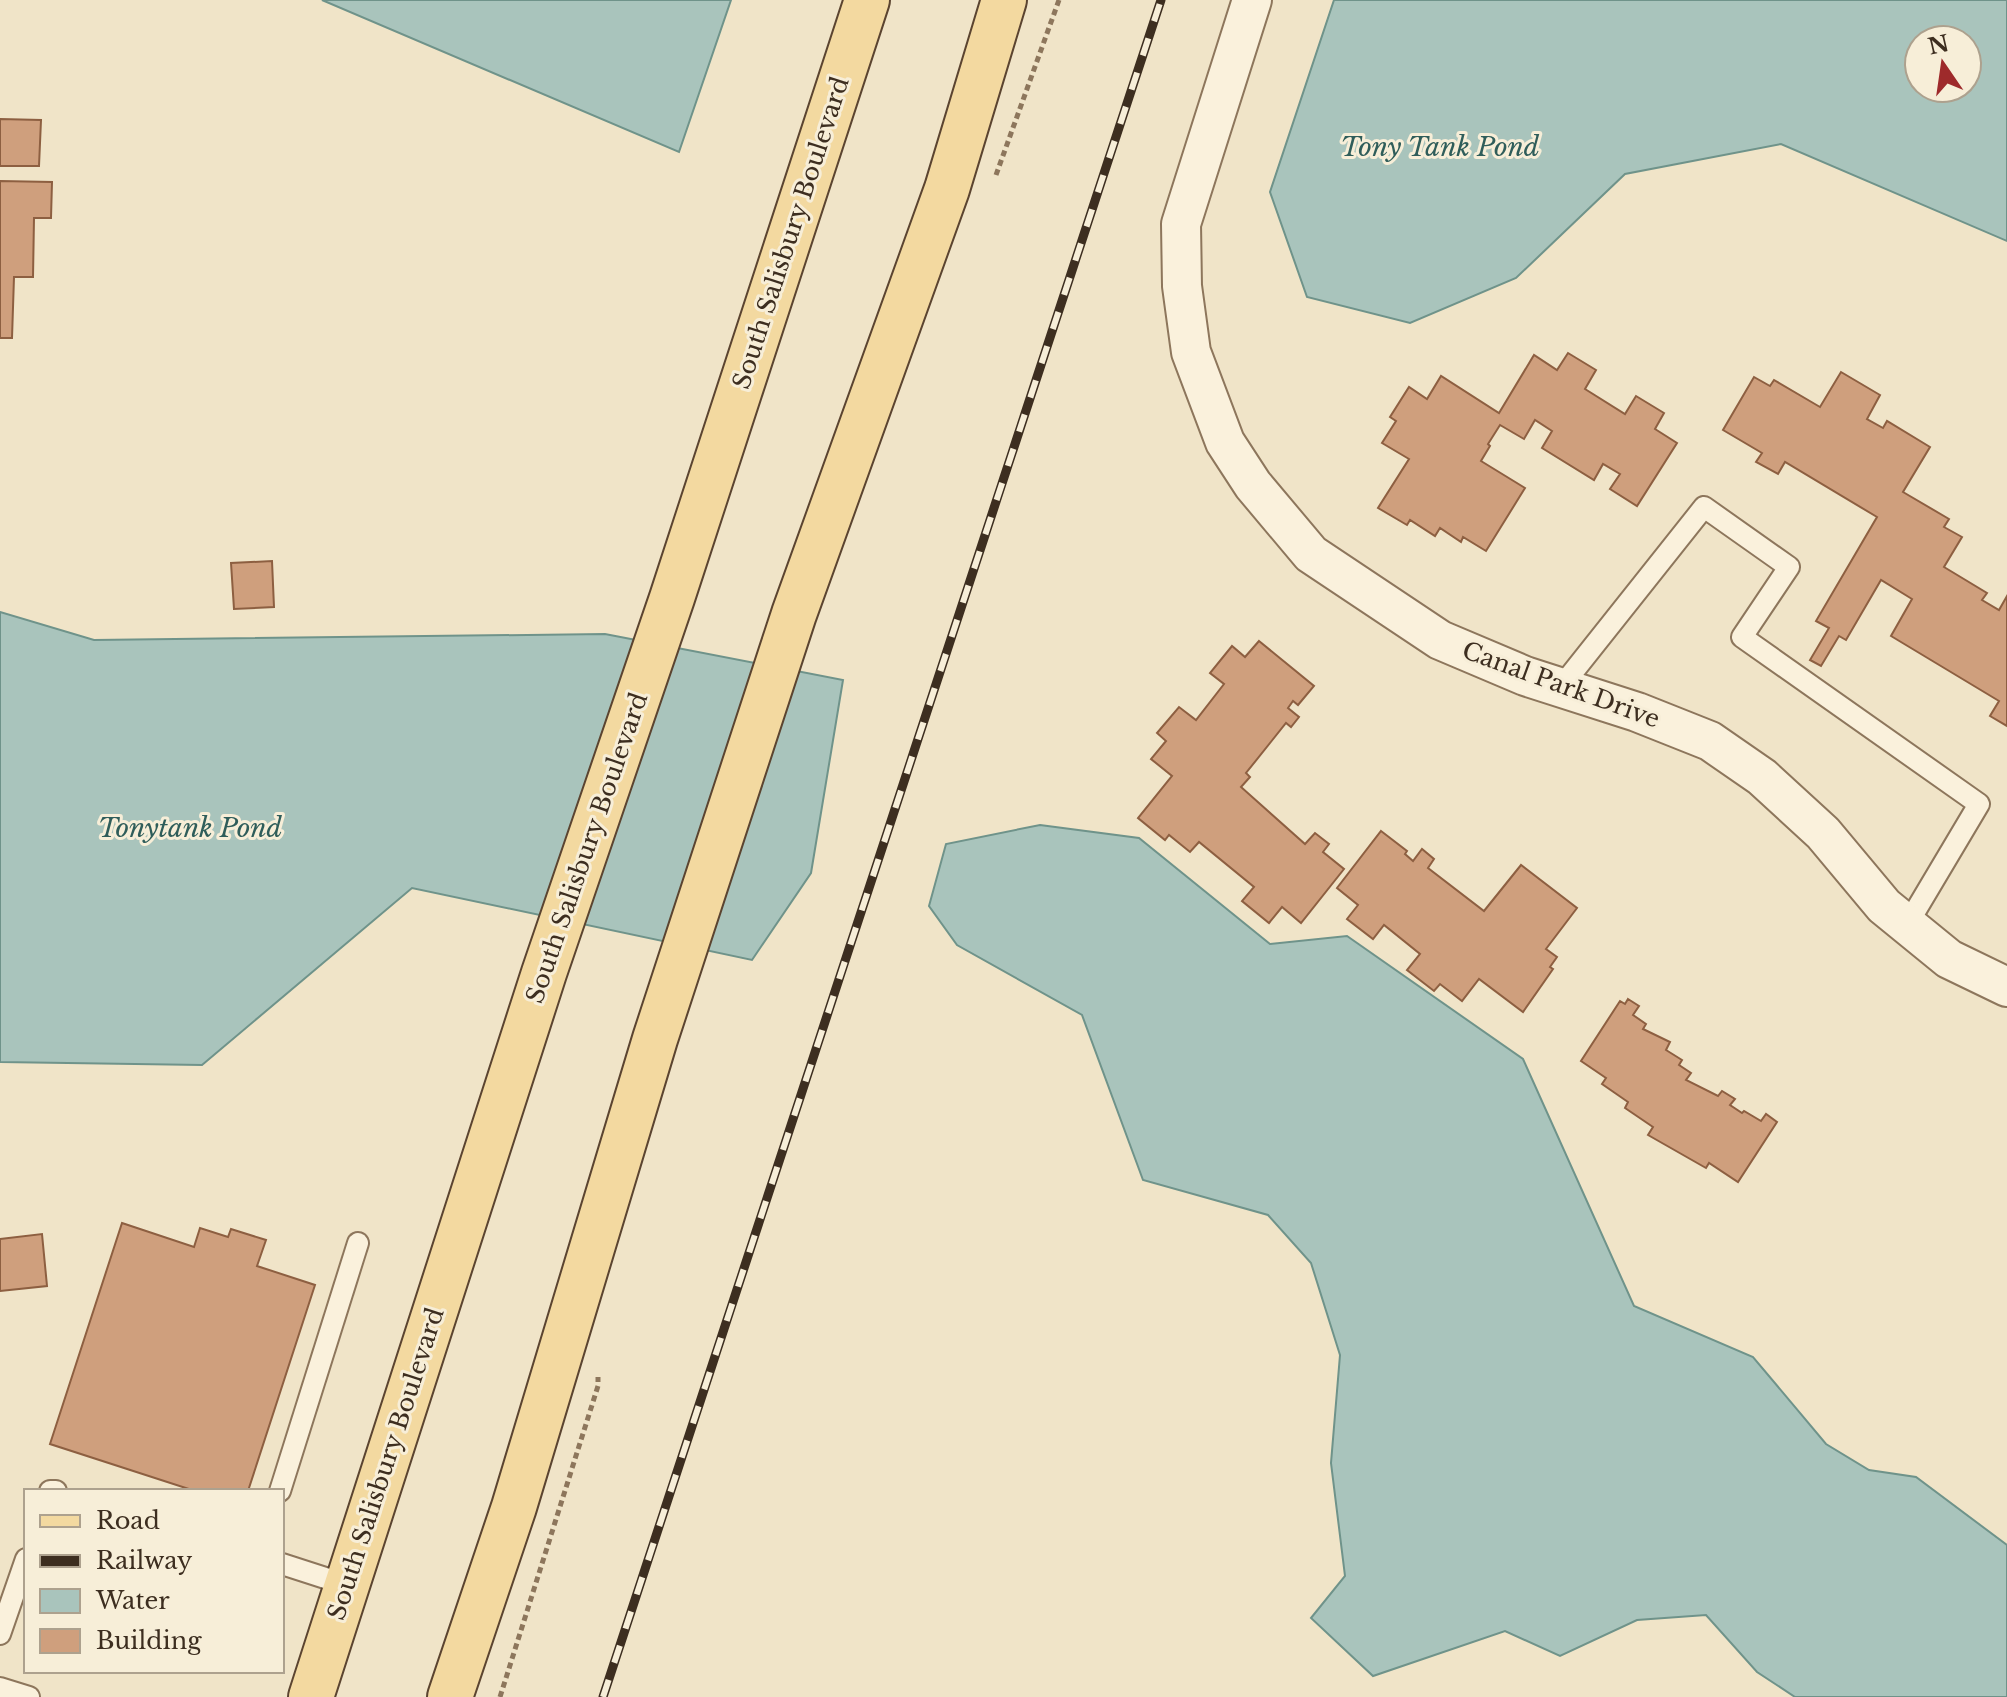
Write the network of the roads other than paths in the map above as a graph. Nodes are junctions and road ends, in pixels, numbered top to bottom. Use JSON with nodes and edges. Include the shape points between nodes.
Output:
{"nodes":[{"id":1,"x":867,"y":0,"type":"edge"},
{"id":2,"x":1004,"y":0,"type":"edge"},
{"id":3,"x":1252,"y":0,"type":"edge"},
{"id":4,"x":1561,"y":687,"type":"junction"},
{"id":5,"x":1907,"y":925,"type":"junction"},
{"id":6,"x":2007,"y":987,"type":"edge"},
{"id":7,"x":358,"y":1243,"type":"dead end"},
{"id":8,"x":281,"y":1489,"type":"edge"},
{"id":9,"x":284,"y":1565,"type":"edge"},
{"id":10,"x":347,"y":1585,"type":"junction"},
{"id":11,"x":21,"y":1589,"type":"edge"},
{"id":12,"x":0,"y":1634,"type":"edge"},
{"id":13,"x":0,"y":1688,"type":"edge"},
{"id":14,"x":29,"y":1697,"type":"edge"},
{"id":15,"x":311,"y":1697,"type":"edge"},
{"id":16,"x":450,"y":1697,"type":"edge"}],
"edges":[{"from":1,"to":10,"type":"main road","name":"South Salisbury Boulevard"},
{"from":2,"to":16,"type":"main road","via":[[947,189],[794,614],[655,1039],[514,1507]]},
{"from":3,"to":4,"type":"street","name":"Canal Park Drive","via":[[1181,224],[1191,352],[1225,442],[1311,554],[1440,640]]},
{"from":4,"to":5,"type":"street","name":"Canal Park Drive","via":[[1710,741],[1762,777],[1823,833],[1884,906]]},
{"from":4,"to":5,"type":"lane","via":[[1704,507],[1789,567],[1742,637],[1979,804]]},
{"from":5,"to":6,"type":"street","name":"Canal Park Drive","via":[[1949,959]]},
{"from":7,"to":8,"type":"lane"},
{"from":9,"to":10,"type":"lane"},
{"from":10,"to":15,"type":"main road","name":"South Salisbury Boulevard"},
{"from":11,"to":12,"type":"lane"},
{"from":13,"to":14,"type":"lane"}]}
